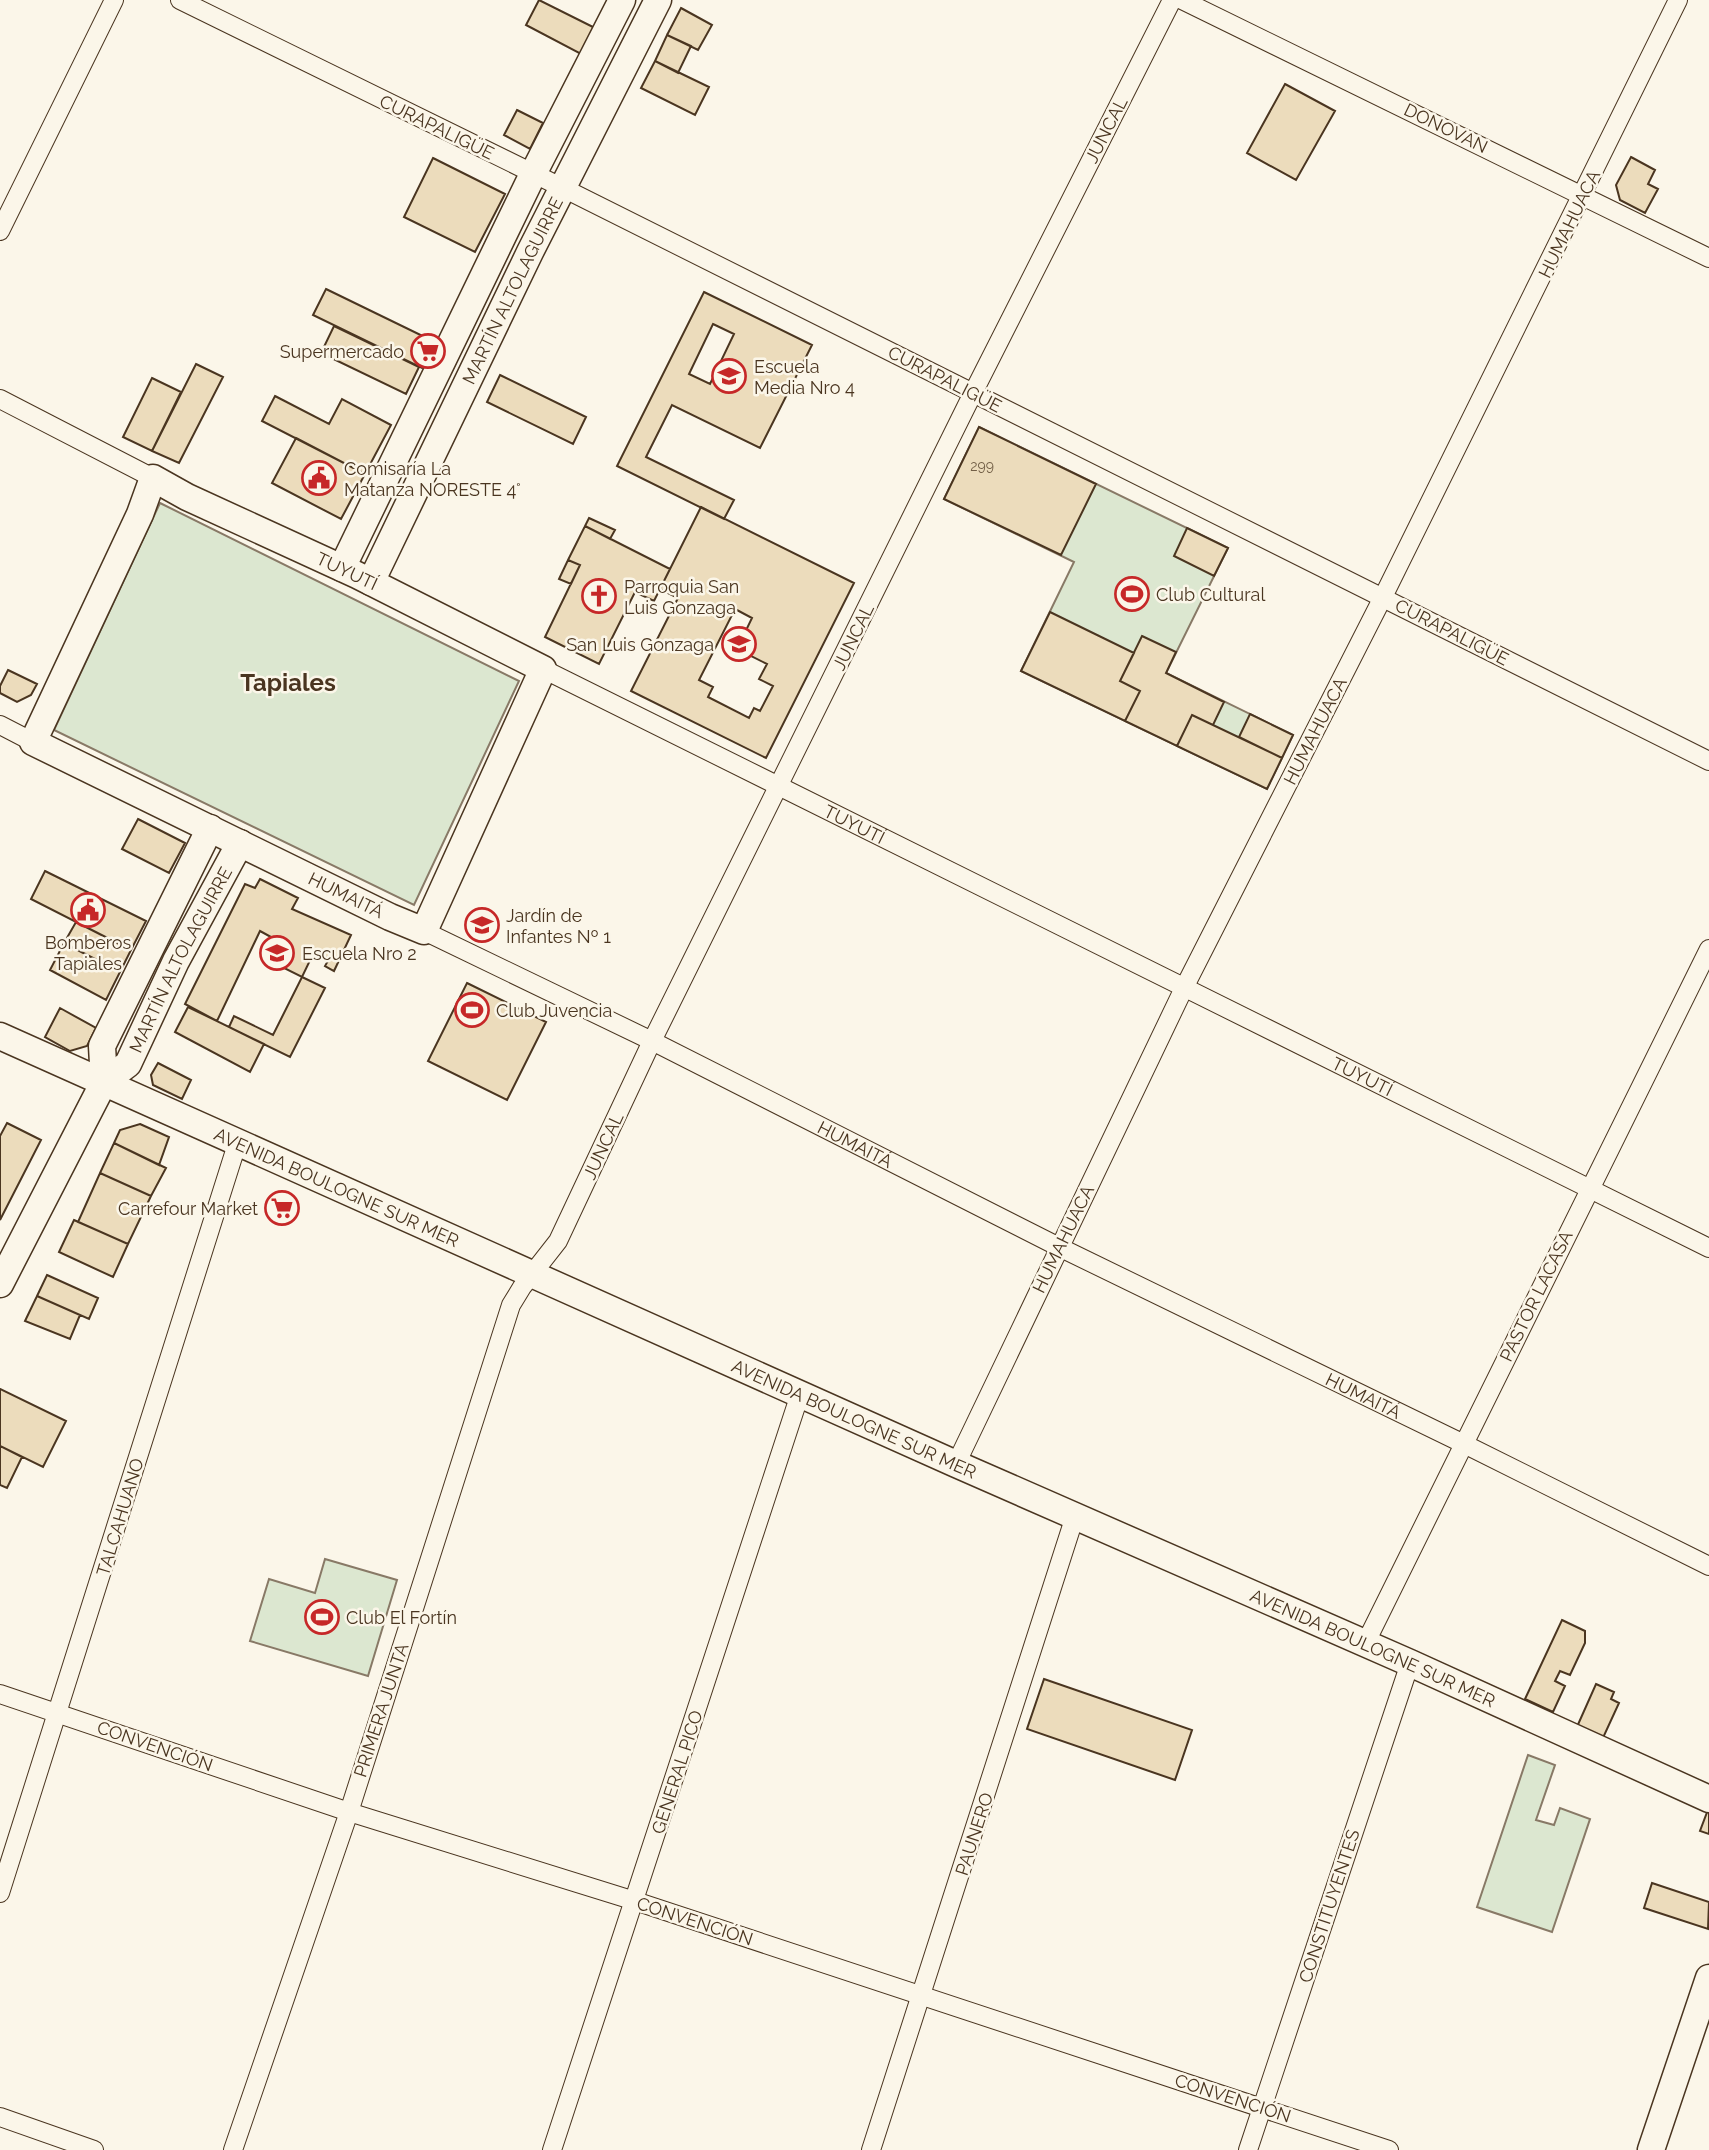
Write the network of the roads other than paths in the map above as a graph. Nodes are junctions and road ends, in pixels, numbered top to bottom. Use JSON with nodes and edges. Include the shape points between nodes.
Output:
{"nodes":[{"id":1,"x":114,"y":0,"type":"edge"},
{"id":2,"x":180,"y":0,"type":"edge"},
{"id":3,"x":622,"y":0,"type":"edge"},
{"id":4,"x":658,"y":0,"type":"edge"},
{"id":5,"x":1172,"y":0,"type":"edge"},
{"id":6,"x":1182,"y":0,"type":"edge"},
{"id":7,"x":1678,"y":0,"type":"edge"},
{"id":8,"x":533,"y":174,"type":"junction"},
{"id":9,"x":563,"y":188,"type":"junction"},
{"id":10,"x":1583,"y":195,"type":"junction"},
{"id":11,"x":0,"y":231,"type":"edge"},
{"id":12,"x":1709,"y":258,"type":"edge"},
{"id":13,"x":973,"y":393,"type":"junction"},
{"id":14,"x":0,"y":399,"type":"edge"},
{"id":15,"x":153,"y":478,"type":"junction"},
{"id":16,"x":342,"y":568,"type":"junction"},
{"id":17,"x":371,"y":582,"type":"junction"},
{"id":18,"x":1382,"y":597,"type":"junction"},
{"id":19,"x":543,"y":668,"type":"junction"},
{"id":20,"x":0,"y":725,"type":"edge"},
{"id":21,"x":33,"y":742,"type":"junction"},
{"id":22,"x":1709,"y":761,"type":"edge"},
{"id":23,"x":779,"y":787,"type":"junction"},
{"id":24,"x":210,"y":828,"type":"junction"},
{"id":25,"x":240,"y":842,"type":"junction"},
{"id":26,"x":424,"y":931,"type":"junction"},
{"id":27,"x":152,"y":946,"type":"junction"},
{"id":28,"x":1709,"y":949,"type":"edge"},
{"id":29,"x":176,"y":961,"type":"junction"},
{"id":30,"x":1184,"y":988,"type":"junction"},
{"id":31,"x":0,"y":1036,"type":"edge"},
{"id":32,"x":652,"y":1041,"type":"junction"},
{"id":33,"x":104,"y":1082,"type":"junction"},
{"id":34,"x":239,"y":1141,"type":"junction"},
{"id":35,"x":1589,"y":1189,"type":"junction"},
{"id":36,"x":1059,"y":1247,"type":"junction"},
{"id":37,"x":1709,"y":1248,"type":"edge"},
{"id":38,"x":534,"y":1274,"type":"junction"},
{"id":39,"x":0,"y":1284,"type":"edge"},
{"id":40,"x":800,"y":1394,"type":"junction"},
{"id":41,"x":1464,"y":1444,"type":"junction"},
{"id":42,"x":956,"y":1464,"type":"junction"},
{"id":43,"x":1075,"y":1516,"type":"junction"},
{"id":44,"x":1709,"y":1566,"type":"edge"},
{"id":45,"x":1365,"y":1644,"type":"junction"},
{"id":46,"x":1410,"y":1663,"type":"junction"},
{"id":47,"x":0,"y":1694,"type":"edge"},
{"id":48,"x":59,"y":1713,"type":"junction"},
{"id":49,"x":1709,"y":1799,"type":"edge"},
{"id":50,"x":349,"y":1812,"type":"junction"},
{"id":51,"x":0,"y":1893,"type":"edge"},
{"id":52,"x":635,"y":1901,"type":"junction"},
{"id":53,"x":1709,"y":1978,"type":"edge"},
{"id":54,"x":922,"y":1996,"type":"junction"},
{"id":55,"x":1262,"y":2108,"type":"junction"},
{"id":56,"x":0,"y":2117,"type":"edge"},
{"id":57,"x":94,"y":2150,"type":"edge"},
{"id":58,"x":233,"y":2150,"type":"edge"},
{"id":59,"x":552,"y":2150,"type":"edge"},
{"id":60,"x":871,"y":2150,"type":"edge"},
{"id":61,"x":1248,"y":2150,"type":"edge"},
{"id":62,"x":1389,"y":2150,"type":"edge"},
{"id":63,"x":1651,"y":2150,"type":"edge"}],
"edges":[{"from":1,"to":11,"type":"street"},
{"from":2,"to":8,"type":"street","name":"CURAPALIGÜE"},
{"from":3,"to":8,"type":"street","name":"MARTÍN ALTOLAGUIRRE"},
{"from":4,"to":9,"type":"street","name":"MARTÍN ALTOLAGUIRRE"},
{"from":5,"to":13,"type":"street","name":"JUNCAL"},
{"from":6,"to":10,"type":"street","name":"DONOVAN"},
{"from":7,"to":10,"type":"street","name":"HUMAHUACA"},
{"from":8,"to":9,"type":"street","name":"CURAPALIGÜE"},
{"from":8,"to":16,"type":"street","name":"MARTÍN ALTOLAGUIRRE"},
{"from":9,"to":13,"type":"street","name":"CURAPALIGÜE"},
{"from":9,"to":17,"type":"street","name":"MARTÍN ALTOLAGUIRRE"},
{"from":10,"to":12,"type":"street","name":"DONOVAN"},
{"from":10,"to":18,"type":"street","name":"HUMAHUACA"},
{"from":13,"to":18,"type":"street","name":"CURAPALIGÜE"},
{"from":13,"to":23,"type":"street","name":"JUNCAL"},
{"from":14,"to":15,"type":"street","name":"TUYUTÍ"},
{"from":15,"to":16,"type":"street","name":"TUYUTÍ"},
{"from":15,"to":21,"type":"street"},
{"from":16,"to":17,"type":"street","name":"TUYUTÍ"},
{"from":17,"to":19,"type":"street","name":"TUYUTÍ"},
{"from":18,"to":22,"type":"street","name":"CURAPALIGÜE"},
{"from":18,"to":30,"type":"street","name":"HUMAHUACA"},
{"from":19,"to":23,"type":"street","name":"TUYUTÍ"},
{"from":19,"to":26,"type":"street"},
{"from":20,"to":21,"type":"street","name":"HUMAITÁ"},
{"from":21,"to":24,"type":"street","name":"HUMAITÁ"},
{"from":23,"to":30,"type":"street","name":"TUYUTÍ"},
{"from":23,"to":32,"type":"street","name":"JUNCAL"},
{"from":24,"to":25,"type":"street","name":"HUMAITÁ"},
{"from":24,"to":27,"type":"street","name":"MARTÍN ALTOLAGUIRRE"},
{"from":25,"to":26,"type":"street","name":"HUMAITÁ"},
{"from":25,"to":29,"type":"street","name":"MARTÍN ALTOLAGUIRRE"},
{"from":26,"to":32,"type":"street","name":"HUMAITÁ"},
{"from":27,"to":29,"type":"street"},
{"from":27,"to":33,"type":"street","name":"MARTÍN ALTOLAGUIRRE","via":[[102,1046]]},
{"from":28,"to":35,"type":"street","name":"PASTOR LACASA"},
{"from":29,"to":33,"type":"street","name":"MARTÍN ALTOLAGUIRRE","via":[[128,1064]]},
{"from":30,"to":35,"type":"street","name":"TUYUTÍ"},
{"from":30,"to":36,"type":"street","name":"HUMAHUACA"},
{"from":31,"to":33,"type":"street","name":"AVENIDA BOULOGNE SUR MER"},
{"from":32,"to":36,"type":"street","name":"HUMAITÁ"},
{"from":32,"to":38,"type":"street","name":"JUNCAL","via":[[558,1241]]},
{"from":33,"to":34,"type":"street","name":"AVENIDA BOULOGNE SUR MER"},
{"from":33,"to":39,"type":"street"},
{"from":34,"to":38,"type":"street","name":"AVENIDA BOULOGNE SUR MER"},
{"from":34,"to":48,"type":"street","name":"TALCAHUANO"},
{"from":35,"to":37,"type":"street","name":"TUYUTÍ"},
{"from":35,"to":41,"type":"street","name":"PASTOR LACASA"},
{"from":36,"to":41,"type":"street","name":"HUMAITÁ"},
{"from":36,"to":42,"type":"street","name":"HUMAHUACA"},
{"from":38,"to":40,"type":"street","name":"AVENIDA BOULOGNE SUR MER"},
{"from":38,"to":50,"type":"street","name":"PRIMERA JUNTA","via":[[511,1305]]},
{"from":40,"to":42,"type":"street","name":"AVENIDA BOULOGNE SUR MER"},
{"from":40,"to":52,"type":"street","name":"GENERAL PICO"},
{"from":41,"to":44,"type":"street","name":"HUMAITÁ"},
{"from":41,"to":45,"type":"street","name":"PASTOR LACASA"},
{"from":42,"to":43,"type":"street","name":"AVENIDA BOULOGNE SUR MER"},
{"from":43,"to":45,"type":"street","name":"AVENIDA BOULOGNE SUR MER"},
{"from":43,"to":54,"type":"street","name":"PAUNERO"},
{"from":45,"to":46,"type":"street","name":"AVENIDA BOULOGNE SUR MER"},
{"from":46,"to":49,"type":"street","name":"AVENIDA BOULOGNE SUR MER"},
{"from":46,"to":55,"type":"street","name":"CONSTITUYENTES"},
{"from":47,"to":48,"type":"street","name":"CONVENCIÓN"},
{"from":48,"to":50,"type":"street","name":"CONVENCIÓN"},
{"from":48,"to":51,"type":"street","name":"TALCAHUANO"},
{"from":50,"to":52,"type":"street","name":"CONVENCIÓN"},
{"from":50,"to":58,"type":"street","name":"PRIMERA JUNTA"},
{"from":52,"to":54,"type":"street","name":"CONVENCIÓN"},
{"from":52,"to":59,"type":"street","name":"GENERAL PICO"},
{"from":53,"to":63,"type":"street"},
{"from":54,"to":55,"type":"street","name":"CONVENCIÓN"},
{"from":54,"to":60,"type":"street","name":"PAUNERO"},
{"from":55,"to":61,"type":"street","name":"CONSTITUYENTES"},
{"from":55,"to":62,"type":"street","name":"CONVENCIÓN"},
{"from":56,"to":57,"type":"street"}]}
